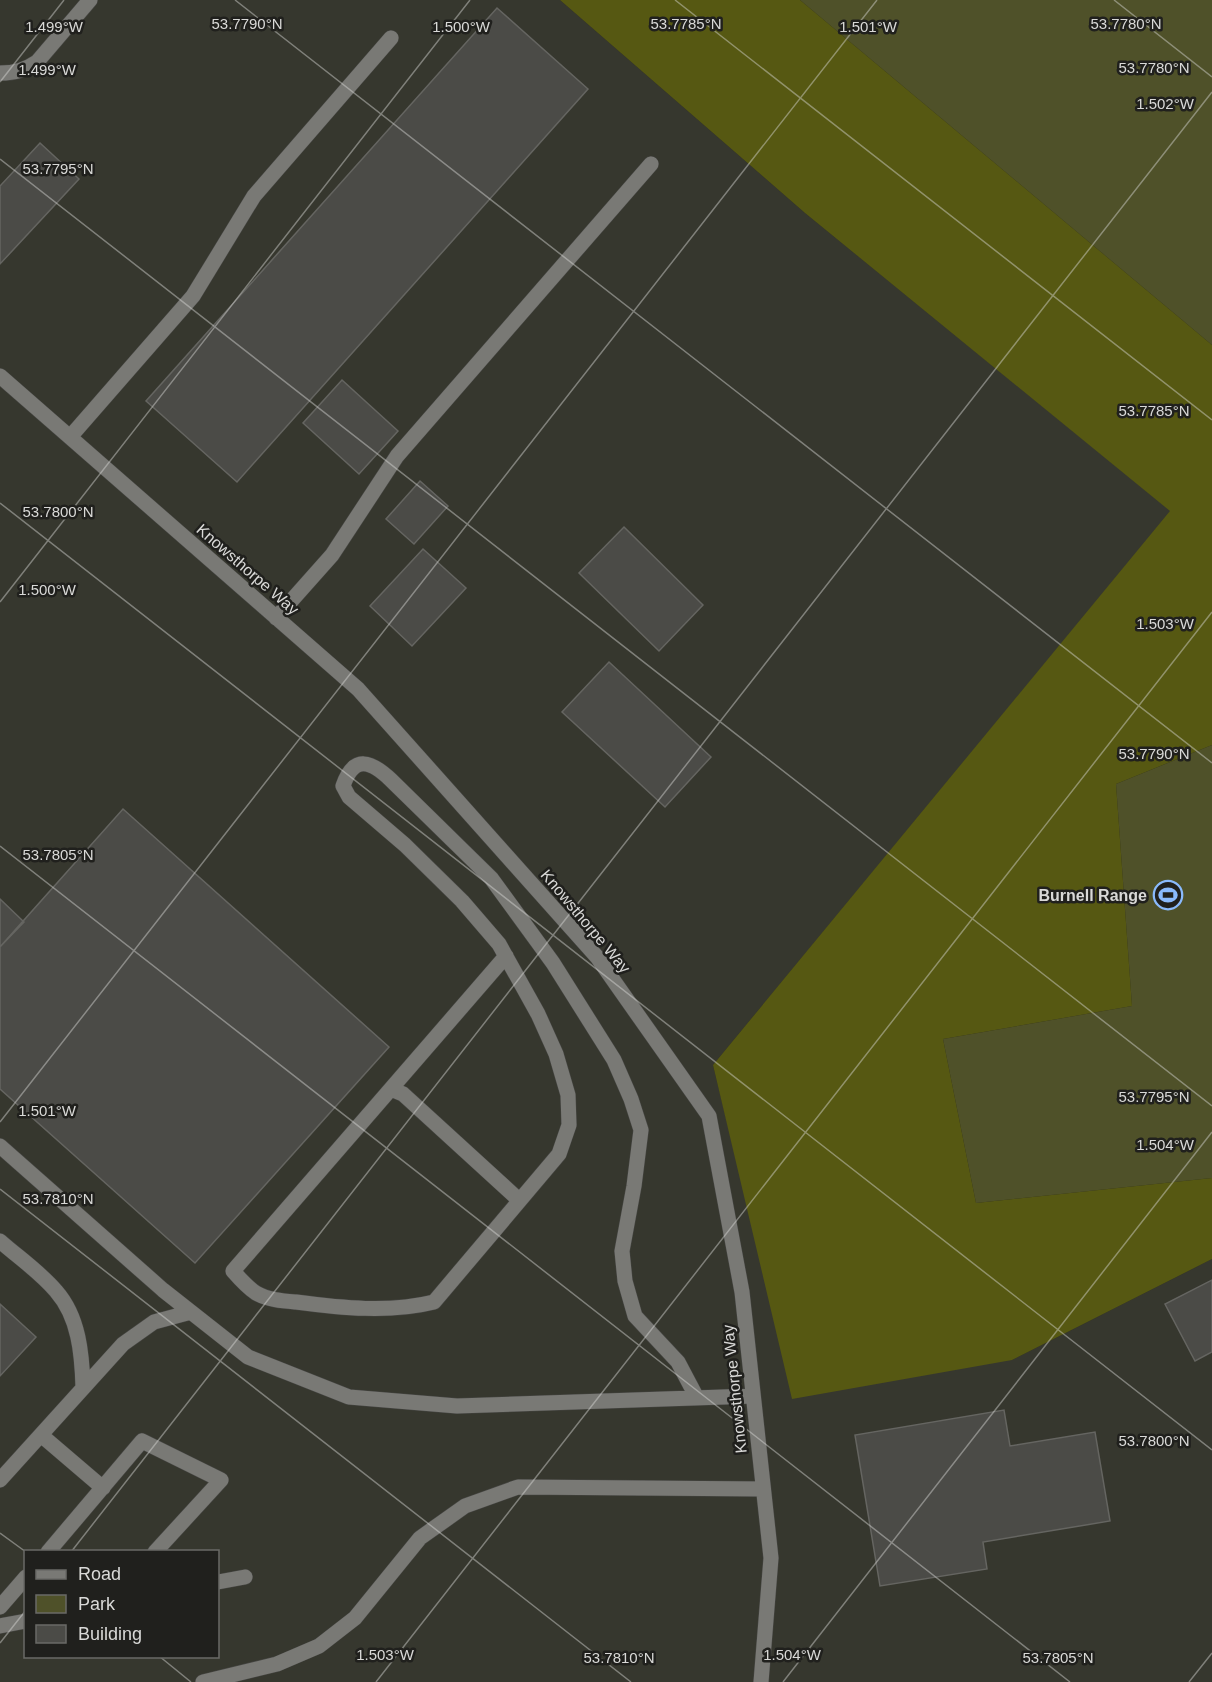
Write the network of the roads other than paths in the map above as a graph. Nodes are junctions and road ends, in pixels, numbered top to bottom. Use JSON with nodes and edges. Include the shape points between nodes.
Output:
{"nodes":[{"id":1,"x":90,"y":0,"type":"edge"},
{"id":2,"x":391,"y":38,"type":"dead end"},
{"id":3,"x":0,"y":74,"type":"edge"},
{"id":4,"x":651,"y":164,"type":"dead end"},
{"id":5,"x":0,"y":376,"type":"edge"},
{"id":6,"x":70,"y":437,"type":"junction"},
{"id":7,"x":276,"y":618,"type":"junction"},
{"id":8,"x":506,"y":956,"type":"junction"},
{"id":9,"x":391,"y":1089,"type":"junction"},
{"id":10,"x":0,"y":1146,"type":"edge"},
{"id":11,"x":519,"y":1200,"type":"junction"},
{"id":12,"x":0,"y":1241,"type":"edge"},
{"id":13,"x":191,"y":1312,"type":"junction"},
{"id":14,"x":83,"y":1388,"type":"junction"},
{"id":15,"x":753,"y":1396,"type":"junction"},
{"id":16,"x":697,"y":1398,"type":"junction"},
{"id":17,"x":41,"y":1435,"type":"junction"},
{"id":18,"x":0,"y":1480,"type":"edge"},
{"id":19,"x":103,"y":1488,"type":"junction"},
{"id":20,"x":763,"y":1489,"type":"junction"},
{"id":21,"x":49,"y":1550,"type":"edge"},
{"id":22,"x":156,"y":1550,"type":"edge"},
{"id":23,"x":244,"y":1577,"type":"dead end"},
{"id":24,"x":24,"y":1579,"type":"edge"},
{"id":25,"x":219,"y":1582,"type":"edge"},
{"id":26,"x":0,"y":1607,"type":"edge"},
{"id":27,"x":24,"y":1621,"type":"edge"},
{"id":28,"x":0,"y":1626,"type":"edge"},
{"id":29,"x":202,"y":1682,"type":"edge"},
{"id":30,"x":761,"y":1682,"type":"edge"}],
"edges":[{"from":1,"to":3,"type":"street","via":[[37,62],[14,73]]},
{"from":2,"to":6,"type":"street","via":[[254,196],[193,296]]},
{"from":4,"to":7,"type":"street","via":[[397,456],[332,555]]},
{"from":5,"to":6,"type":"street","name":"Knowsthorpe Way"},
{"from":6,"to":7,"type":"street","name":"Knowsthorpe Way"},
{"from":7,"to":15,"type":"street","name":"Knowsthorpe Way","via":[[358,689],[597,957],[709,1116],[742,1292]]},
{"from":8,"to":9,"type":"street"},
{"from":8,"to":11,"type":"street","via":[[556,1053],[568,1095],[569,1125],[559,1154]]},
{"from":8,"to":16,"type":"street","via":[[462,900],[349,797],[343,786],[353,766],[363,763],[378,768],[491,878],[553,963],[614,1060],[641,1130],[622,1251],[625,1281],[635,1316],[678,1362]]},
{"from":9,"to":11,"type":"street","via":[[403,1094]]},
{"from":9,"to":11,"type":"street","via":[[233,1270],[243,1283],[274,1300],[335,1308],[434,1302]]},
{"from":10,"to":13,"type":"street"},
{"from":12,"to":14,"type":"street","via":[[57,1291],[73,1321],[82,1354]]},
{"from":13,"to":14,"type":"street","via":[[154,1322],[123,1344]]},
{"from":13,"to":16,"type":"street","via":[[248,1357],[349,1397],[457,1406]]},
{"from":14,"to":17,"type":"street"},
{"from":15,"to":16,"type":"street"},
{"from":15,"to":20,"type":"street","name":"Knowsthorpe Way"},
{"from":17,"to":18,"type":"street"},
{"from":17,"to":19,"type":"street"},
{"from":19,"to":21,"type":"street"},
{"from":19,"to":22,"type":"street","via":[[142,1441],[221,1480]]},
{"from":20,"to":29,"type":"street","via":[[518,1487],[465,1506],[420,1538],[355,1618],[319,1646],[277,1664]]},
{"from":20,"to":30,"type":"street","name":"Knowsthorpe Way","via":[[771,1558]]},
{"from":23,"to":25,"type":"street"},
{"from":24,"to":26,"type":"street"},
{"from":27,"to":28,"type":"street"}]}
